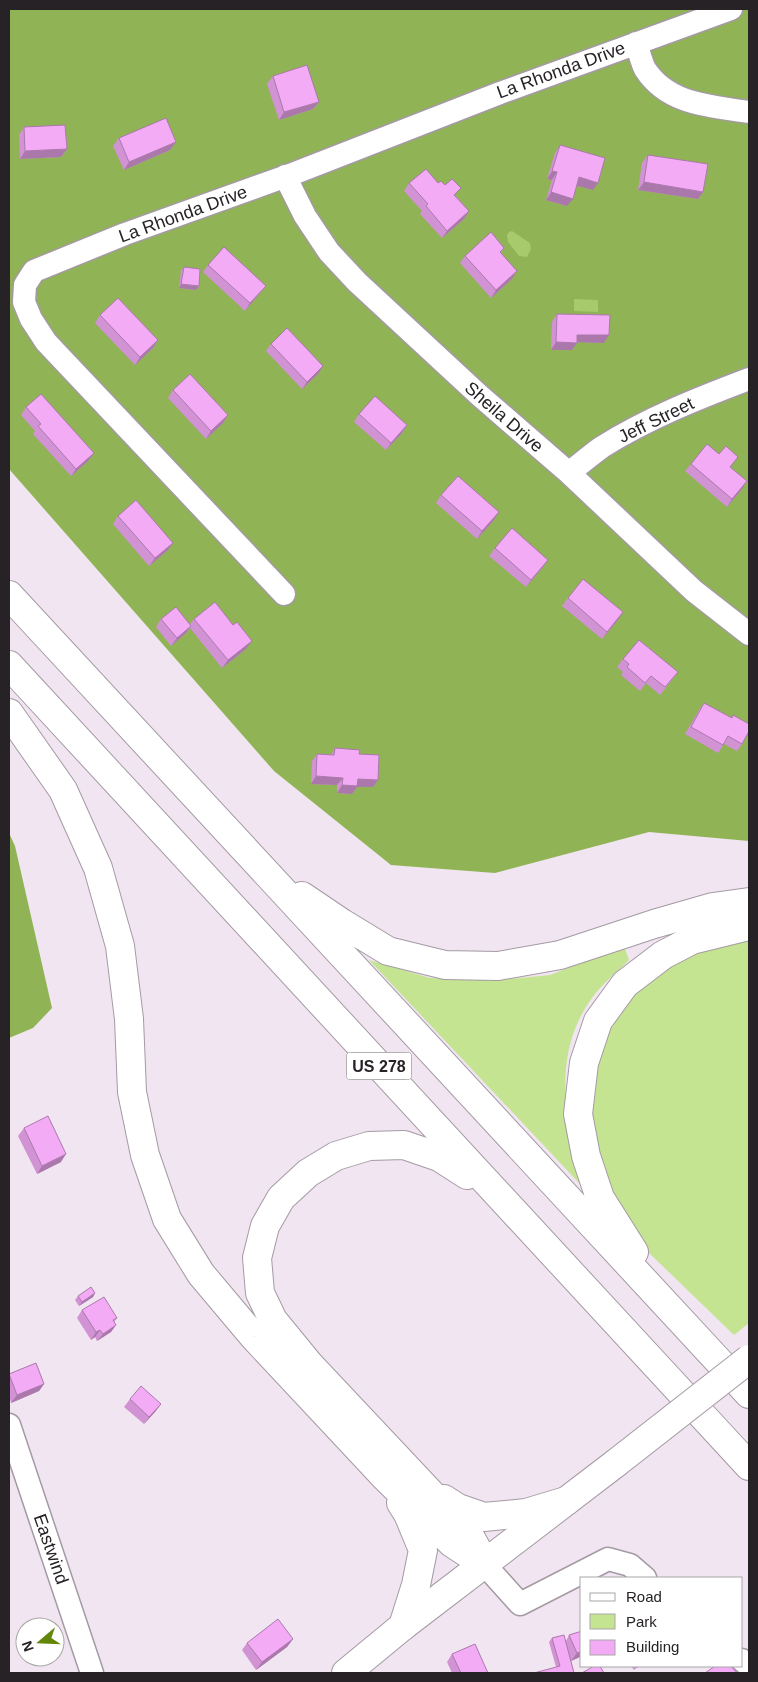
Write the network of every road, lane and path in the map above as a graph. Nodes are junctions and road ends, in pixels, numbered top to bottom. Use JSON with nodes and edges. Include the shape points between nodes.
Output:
{"nodes":[{"id":1,"x":731,"y":9,"type":"edge"},
{"id":2,"x":636,"y":43,"type":"junction"},
{"id":3,"x":749,"y":112,"type":"edge"},
{"id":4,"x":285,"y":176,"type":"junction"},
{"id":5,"x":749,"y":379,"type":"edge"},
{"id":6,"x":569,"y":473,"type":"junction"},
{"id":7,"x":284,"y":594,"type":"dead end"},
{"id":8,"x":9,"y":595,"type":"edge"},
{"id":9,"x":749,"y":634,"type":"edge"},
{"id":10,"x":9,"y":665,"type":"edge"},
{"id":11,"x":9,"y":713,"type":"edge"},
{"id":12,"x":263,"y":870,"type":"junction"},
{"id":13,"x":749,"y":902,"type":"edge"},
{"id":14,"x":749,"y":926,"type":"edge"},
{"id":15,"x":501,"y":1199,"type":"junction"},
{"id":16,"x":668,"y":1307,"type":"junction"},
{"id":17,"x":749,"y":1359,"type":"edge"},
{"id":18,"x":749,"y":1394,"type":"edge"},
{"id":19,"x":9,"y":1425,"type":"edge"},
{"id":20,"x":749,"y":1466,"type":"edge"},
{"id":21,"x":384,"y":1476,"type":"junction"},
{"id":22,"x":423,"y":1485,"type":"junction"},
{"id":23,"x":566,"y":1501,"type":"junction"},
{"id":24,"x":484,"y":1564,"type":"junction"},
{"id":25,"x":644,"y":1577,"type":"edge"},
{"id":26,"x":403,"y":1626,"type":"junction"},
{"id":27,"x":92,"y":1673,"type":"edge"},
{"id":28,"x":346,"y":1673,"type":"edge"}],
"edges":[{"from":1,"to":2,"type":"street","name":"La Rhonda Drive"},
{"from":2,"to":3,"type":"street","via":[[645,68],[663,89],[680,99]]},
{"from":2,"to":4,"type":"street","name":"La Rhonda Drive"},
{"from":4,"to":6,"type":"street","name":"Sheila Drive","via":[[305,216],[329,252],[357,282]]},
{"from":4,"to":7,"type":"street","name":"La Rhonda Drive","via":[[125,234],[34,272],[25,285],[24,302],[51,349]]},
{"from":5,"to":6,"type":"street","name":"Jeff Street","via":[[688,402],[634,428]]},
{"from":6,"to":9,"type":"street","name":"Sheila Drive","via":[[694,591]]},
{"from":8,"to":12,"type":"main road","number":"US 278"},
{"from":10,"to":15,"type":"main road","number":"US 278"},
{"from":11,"to":21,"type":"main road","via":[[63,790],[98,868],[120,946],[129,1019],[132,1092],[145,1155],[167,1220],[201,1274],[254,1337]]},
{"from":12,"to":13,"type":"main road","via":[[388,951],[445,965],[498,966],[560,955],[713,907]]},
{"from":12,"to":16,"type":"main road","number":"US 278"},
{"from":14,"to":16,"type":"main road","via":[[692,940],[663,955],[625,984],[598,1022],[584,1062],[578,1114],[594,1181],[600,1198]]},
{"from":15,"to":20,"type":"main road","number":"US 278"},
{"from":15,"to":22,"type":"main road","via":[[439,1157],[404,1145],[369,1146],[336,1156],[308,1174],[281,1198],[265,1226],[257,1258],[260,1293],[273,1320],[309,1364]]},
{"from":16,"to":18,"type":"main road","number":"US 278"},
{"from":17,"to":23,"type":"main road","bridge":true},
{"from":19,"to":27,"type":"street","name":"Eastwind"},
{"from":21,"to":24,"type":"main road","via":[[452,1543]]},
{"from":21,"to":26,"type":"main road","via":[[408,1514],[423,1550]]},
{"from":22,"to":23,"type":"main road","via":[[458,1508],[484,1517],[526,1513]]},
{"from":22,"to":24,"type":"main road","via":[[468,1533]]},
{"from":23,"to":24,"type":"main road"},
{"from":24,"to":25,"type":"street","via":[[520,1604],[608,1559],[630,1565]]},
{"from":24,"to":26,"type":"main road"},
{"from":26,"to":28,"type":"main road"}]}
